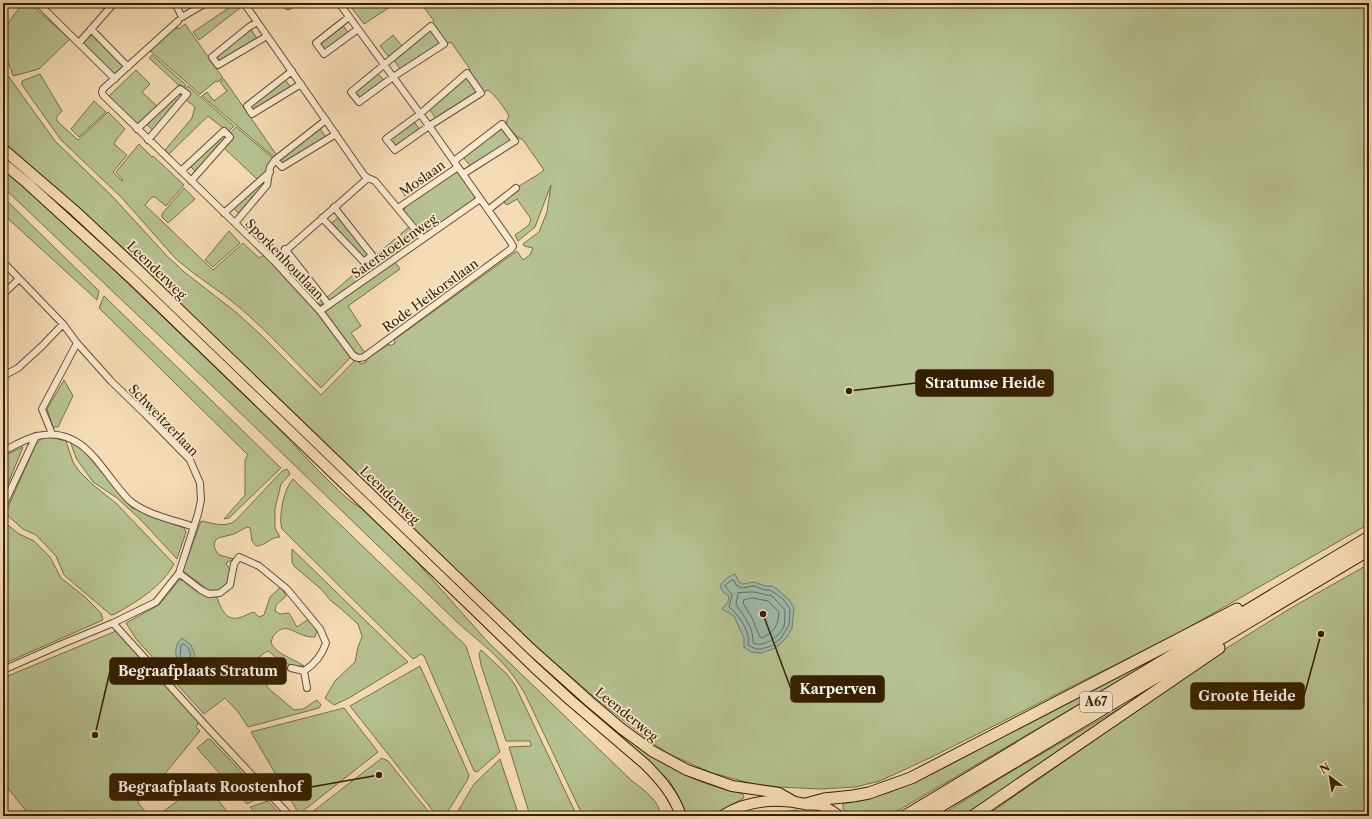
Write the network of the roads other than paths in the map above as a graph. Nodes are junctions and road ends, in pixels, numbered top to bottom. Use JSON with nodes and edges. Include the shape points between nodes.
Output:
{"nodes":[{"id":1,"x":38,"y":3,"type":"edge"},
{"id":2,"x":114,"y":3,"type":"edge"},
{"id":3,"x":183,"y":3,"type":"edge"},
{"id":4,"x":206,"y":3,"type":"edge"},
{"id":5,"x":244,"y":3,"type":"edge"},
{"id":6,"x":286,"y":3,"type":"edge"},
{"id":7,"x":292,"y":3,"type":"edge"},
{"id":8,"x":339,"y":3,"type":"edge"},
{"id":9,"x":349,"y":17,"type":"junction"},
{"id":10,"x":178,"y":21,"type":"dead end"},
{"id":11,"x":257,"y":22,"type":"junction"},
{"id":12,"x":91,"y":29,"type":"junction"},
{"id":13,"x":358,"y":29,"type":"junction"},
{"id":14,"x":267,"y":36,"type":"junction"},
{"id":15,"x":79,"y":42,"type":"junction"},
{"id":16,"x":384,"y":65,"type":"junction"},
{"id":17,"x":128,"y":67,"type":"junction"},
{"id":18,"x":292,"y":71,"type":"junction"},
{"id":19,"x":393,"y":77,"type":"junction"},
{"id":20,"x":115,"y":79,"type":"junction"},
{"id":21,"x":301,"y":84,"type":"junction"},
{"id":22,"x":420,"y":114,"type":"junction"},
{"id":23,"x":326,"y":120,"type":"junction"},
{"id":24,"x":428,"y":126,"type":"junction"},
{"id":25,"x":137,"y":129,"type":"junction"},
{"id":26,"x":336,"y":134,"type":"junction"},
{"id":27,"x":148,"y":140,"type":"junction"},
{"id":28,"x":3,"y":149,"type":"edge"},
{"id":29,"x":275,"y":160,"type":"junction"},
{"id":30,"x":3,"y":163,"type":"edge"},
{"id":31,"x":456,"y":164,"type":"junction"},
{"id":32,"x":181,"y":171,"type":"junction"},
{"id":33,"x":270,"y":172,"type":"junction"},
{"id":34,"x":463,"y":174,"type":"junction"},
{"id":35,"x":368,"y":178,"type":"junction"},
{"id":36,"x":191,"y":181,"type":"junction"},
{"id":37,"x":516,"y":188,"type":"dead end"},
{"id":38,"x":480,"y":199,"type":"junction"},
{"id":39,"x":334,"y":207,"type":"junction"},
{"id":40,"x":398,"y":208,"type":"junction"},
{"id":41,"x":488,"y":210,"type":"junction"},
{"id":42,"x":224,"y":213,"type":"junction"},
{"id":43,"x":322,"y":218,"type":"junction"},
{"id":44,"x":235,"y":223,"type":"junction"},
{"id":45,"x":423,"y":238,"type":"junction"},
{"id":46,"x":286,"y":250,"type":"junction"},
{"id":47,"x":274,"y":261,"type":"junction"},
{"id":48,"x":3,"y":262,"type":"edge"},
{"id":49,"x":19,"y":279,"type":"junction"},
{"id":50,"x":3,"y":294,"type":"edge"},
{"id":51,"x":328,"y":305,"type":"junction"},
{"id":52,"x":320,"y":311,"type":"junction"},
{"id":53,"x":62,"y":324,"type":"junction"},
{"id":54,"x":77,"y":343,"type":"junction"},
{"id":55,"x":357,"y":358,"type":"joint"},
{"id":56,"x":3,"y":376,"type":"edge"},
{"id":57,"x":52,"y":434,"type":"junction"},
{"id":58,"x":36,"y":436,"type":"junction"},
{"id":59,"x":3,"y":451,"type":"edge"},
{"id":60,"x":3,"y":506,"type":"edge"},
{"id":61,"x":194,"y":526,"type":"junction"},
{"id":62,"x":1369,"y":537,"type":"edge"},
{"id":63,"x":1369,"y":550,"type":"edge"},
{"id":64,"x":179,"y":573,"type":"junction"},
{"id":65,"x":1287,"y":586,"type":"junction"},
{"id":66,"x":113,"y":623,"type":"junction"},
{"id":67,"x":1243,"y":626,"type":"junction"},
{"id":68,"x":291,"y":668,"type":"dead end"},
{"id":69,"x":3,"y":670,"type":"edge"},
{"id":70,"x":304,"y":671,"type":"junction"},
{"id":71,"x":306,"y":688,"type":"dead end"},
{"id":72,"x":793,"y":801,"type":"junction"},
{"id":73,"x":806,"y":804,"type":"junction"},
{"id":74,"x":290,"y":816,"type":"edge"},
{"id":75,"x":681,"y":816,"type":"edge"},
{"id":76,"x":722,"y":816,"type":"edge"},
{"id":77,"x":839,"y":816,"type":"edge"},
{"id":78,"x":905,"y":816,"type":"edge"},
{"id":79,"x":924,"y":816,"type":"edge"},
{"id":80,"x":973,"y":816,"type":"edge"}],
"edges":[{"from":1,"to":15,"type":"street"},
{"from":2,"to":12,"type":"street"},
{"from":3,"to":4,"type":"street","via":[[177,7],[182,17]]},
{"from":5,"to":11,"type":"street"},
{"from":6,"to":7,"type":"street","via":[[288,6]]},
{"from":8,"to":9,"type":"street"},
{"from":9,"to":13,"type":"street"},
{"from":9,"to":13,"type":"street","via":[[316,43],[319,48],[324,54]]},
{"from":10,"to":17,"type":"street"},
{"from":11,"to":14,"type":"street"},
{"from":11,"to":14,"type":"street","via":[[212,57],[218,65]]},
{"from":12,"to":15,"type":"street"},
{"from":12,"to":17,"type":"street"},
{"from":13,"to":16,"type":"street"},
{"from":14,"to":18,"type":"street"},
{"from":15,"to":20,"type":"street"},
{"from":16,"to":19,"type":"street"},
{"from":16,"to":19,"type":"street","via":[[351,92],[359,102]]},
{"from":16,"to":19,"type":"street","via":[[431,26],[444,44]]},
{"from":17,"to":20,"type":"street"},
{"from":18,"to":21,"type":"street"},
{"from":18,"to":21,"type":"street","via":[[247,106],[252,114]]},
{"from":19,"to":22,"type":"street"},
{"from":20,"to":25,"type":"street","name":"Sporkenhoutlaan","via":[[102,92]]},
{"from":21,"to":23,"type":"street"},
{"from":22,"to":24,"type":"street"},
{"from":22,"to":24,"type":"street","via":[[386,139],[395,150]]},
{"from":22,"to":24,"type":"street","via":[[467,73],[481,93]]},
{"from":23,"to":26,"type":"street"},
{"from":23,"to":29,"type":"street"},
{"from":24,"to":31,"type":"street"},
{"from":25,"to":27,"type":"street","name":"Sporkenhoutlaan"},
{"from":25,"to":27,"type":"street","via":[[180,89],[186,94]]},
{"from":26,"to":29,"type":"street","via":[[282,168]]},
{"from":26,"to":35,"type":"street"},
{"from":27,"to":32,"type":"street","name":"Sporkenhoutlaan"},
{"from":28,"to":72,"type":"main road","name":"Leenderweg","via":[[126,258],[532,650],[617,725],[652,751],[687,770],[732,786],[779,793]]},
{"from":29,"to":33,"type":"street"},
{"from":30,"to":75,"type":"main road","name":"Leenderweg","via":[[130,277],[529,662],[645,764],[672,795]]},
{"from":31,"to":34,"type":"street"},
{"from":31,"to":34,"type":"street","name":"Moslaan","via":[[502,124],[515,141]]},
{"from":31,"to":40,"type":"street","name":"Moslaan"},
{"from":32,"to":36,"type":"street","name":"Sporkenhoutlaan"},
{"from":32,"to":36,"type":"street","via":[[224,131],[230,137]]},
{"from":33,"to":42,"type":"street"},
{"from":33,"to":44,"type":"street","via":[[268,185]]},
{"from":34,"to":38,"type":"street"},
{"from":35,"to":39,"type":"street"},
{"from":35,"to":40,"type":"street","via":[[375,181]]},
{"from":36,"to":42,"type":"street","name":"Sporkenhoutlaan"},
{"from":37,"to":41,"type":"street"},
{"from":38,"to":41,"type":"street"},
{"from":38,"to":45,"type":"street","name":"Saterstoelenweg"},
{"from":39,"to":43,"type":"street"},
{"from":39,"to":43,"type":"street","via":[[372,255],[364,262]]},
{"from":40,"to":45,"type":"street"},
{"from":41,"to":55,"type":"street","name":"Rode Heikorstlaan","via":[[513,246],[511,249],[364,357]]},
{"from":42,"to":44,"type":"street","name":"Sporkenhoutlaan"},
{"from":43,"to":46,"type":"street"},
{"from":44,"to":47,"type":"street","name":"Sporkenhoutlaan"},
{"from":45,"to":51,"type":"street","name":"Saterstoelenweg"},
{"from":46,"to":47,"type":"street"},
{"from":46,"to":51,"type":"street","name":"Sporkenhoutlaan"},
{"from":47,"to":52,"type":"street","name":"Sporkenhoutlaan"},
{"from":48,"to":49,"type":"street","name":"Schweitzerlaan"},
{"from":49,"to":50,"type":"street"},
{"from":49,"to":53,"type":"street","name":"Schweitzerlaan"},
{"from":51,"to":52,"type":"street","name":"Saterstoelenweg"},
{"from":52,"to":55,"type":"street","name":"Sporkenhoutlaan"},
{"from":53,"to":54,"type":"street","name":"Schweitzerlaan"},
{"from":53,"to":56,"type":"street","via":[[18,368]]},
{"from":54,"to":57,"type":"street","via":[[42,409]]},
{"from":54,"to":61,"type":"street","name":"Schweitzerlaan","via":[[190,460],[200,483],[200,500]]},
{"from":57,"to":58,"type":"street"},
{"from":57,"to":61,"type":"street","via":[[69,437],[88,450],[129,501],[142,510]]},
{"from":58,"to":59,"type":"street"},
{"from":58,"to":60,"type":"street"},
{"from":61,"to":64,"type":"street","name":"Schweitzerlaan"},
{"from":62,"to":65,"type":"highway","number":"A67"},
{"from":63,"to":67,"type":"highway","number":"A67"},
{"from":64,"to":66,"type":"street","name":"Schweitzerlaan","via":[[156,602]]},
{"from":64,"to":70,"type":"street","via":[[209,594],[220,593],[230,585],[234,564],[239,557],[259,566],[275,578],[320,629],[326,643],[322,654]]},
{"from":65,"to":73,"type":"highway","number":"A67","via":[[1241,606],[911,778],[869,793]]},
{"from":65,"to":78,"type":"highway","number":"A67"},
{"from":66,"to":69,"type":"street","name":"Schweitzerlaan"},
{"from":66,"to":74,"type":"street"},
{"from":67,"to":79,"type":"highway","number":"A67"},
{"from":67,"to":80,"type":"highway","number":"A67","via":[[1222,646]]},
{"from":68,"to":70,"type":"street"},
{"from":70,"to":71,"type":"street"},
{"from":72,"to":73,"type":"main road"},
{"from":72,"to":76,"type":"main road","via":[[755,803],[739,807]]},
{"from":73,"to":77,"type":"main road","via":[[821,806]]}]}
